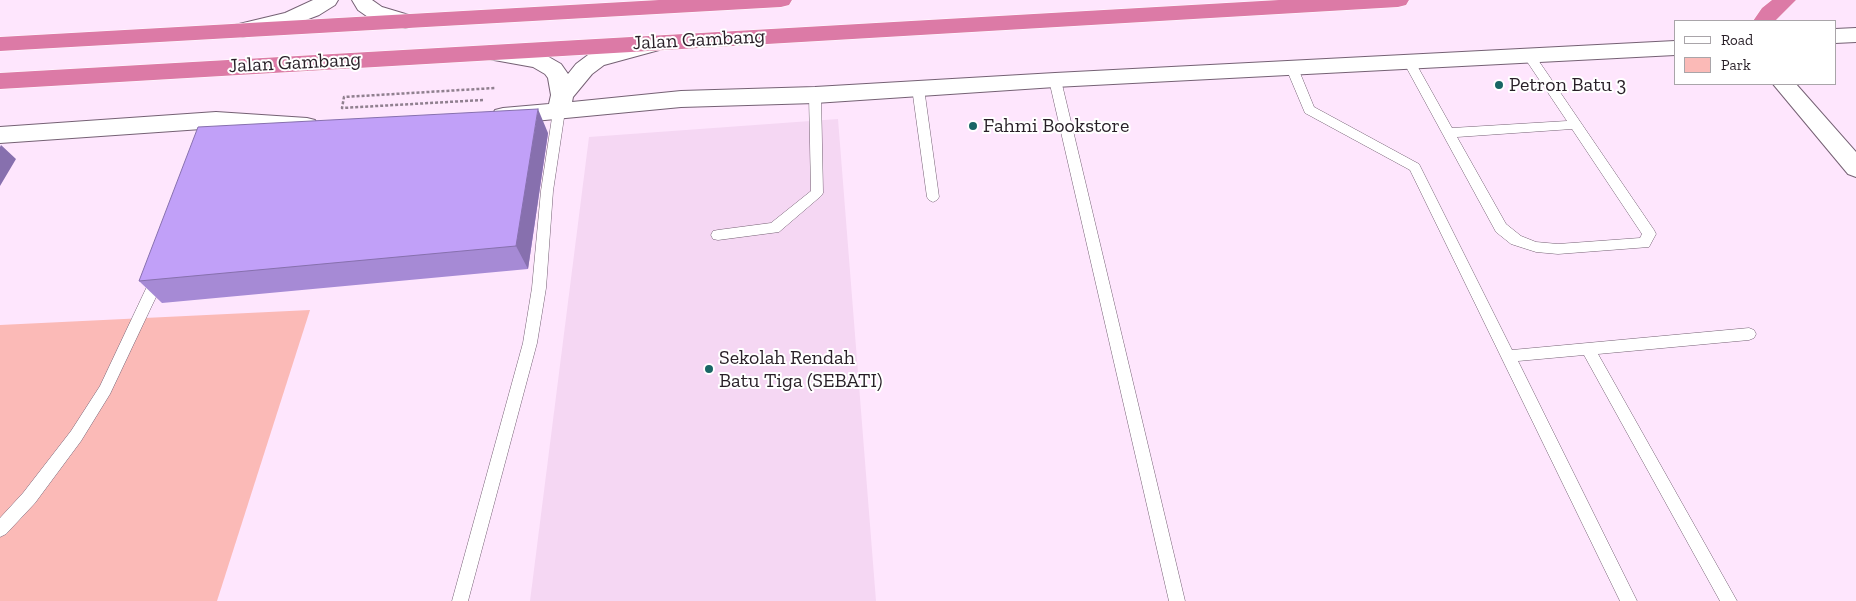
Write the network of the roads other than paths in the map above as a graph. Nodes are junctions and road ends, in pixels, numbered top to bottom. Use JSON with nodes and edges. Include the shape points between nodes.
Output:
{"nodes":[{"id":1,"x":328,"y":0,"type":"edge"},
{"id":2,"x":362,"y":0,"type":"edge"},
{"id":3,"x":781,"y":0,"type":"edge"},
{"id":4,"x":1398,"y":0,"type":"edge"},
{"id":5,"x":1785,"y":0,"type":"edge"},
{"id":6,"x":1765,"y":20,"type":"edge"},
{"id":7,"x":405,"y":21,"type":"junction"},
{"id":8,"x":242,"y":30,"type":"junction"},
{"id":9,"x":1856,"y":35,"type":"edge"},
{"id":10,"x":1836,"y":36,"type":"edge"},
{"id":11,"x":664,"y":42,"type":"junction"},
{"id":12,"x":0,"y":44,"type":"edge"},
{"id":13,"x":1674,"y":48,"type":"edge"},
{"id":14,"x":487,"y":52,"type":"junction"},
{"id":15,"x":1530,"y":57,"type":"junction"},
{"id":16,"x":1410,"y":63,"type":"junction"},
{"id":17,"x":1292,"y":68,"type":"junction"},
{"id":18,"x":1055,"y":80,"type":"junction"},
{"id":19,"x":0,"y":81,"type":"edge"},
{"id":20,"x":1785,"y":85,"type":"edge"},
{"id":21,"x":918,"y":88,"type":"junction"},
{"id":22,"x":815,"y":95,"type":"junction"},
{"id":23,"x":561,"y":103,"type":"junction"},
{"id":24,"x":498,"y":116,"type":"edge"},
{"id":25,"x":1575,"y":125,"type":"junction"},
{"id":26,"x":330,"y":126,"type":"edge"},
{"id":27,"x":1448,"y":133,"type":"junction"},
{"id":28,"x":0,"y":135,"type":"edge"},
{"id":29,"x":1856,"y":168,"type":"edge"},
{"id":30,"x":934,"y":197,"type":"dead end"},
{"id":31,"x":718,"y":235,"type":"dead end"},
{"id":32,"x":163,"y":263,"type":"edge"},
{"id":33,"x":1750,"y":334,"type":"dead end"},
{"id":34,"x":1588,"y":348,"type":"junction"},
{"id":35,"x":1508,"y":356,"type":"junction"},
{"id":36,"x":0,"y":530,"type":"edge"},
{"id":37,"x":460,"y":601,"type":"edge"},
{"id":38,"x":1177,"y":601,"type":"edge"},
{"id":39,"x":1629,"y":601,"type":"edge"},
{"id":40,"x":1729,"y":601,"type":"edge"}],
"edges":[{"from":1,"to":8,"type":"street","via":[[291,18]]},
{"from":2,"to":7,"type":"street","via":[[375,12]]},
{"from":3,"to":7,"type":"highway","name":"Jalan Gambang"},
{"from":4,"to":11,"type":"highway","name":"Jalan Gambang"},
{"from":5,"to":6,"type":"highway"},
{"from":7,"to":8,"type":"highway","name":"Jalan Gambang"},
{"from":8,"to":12,"type":"highway","name":"Jalan Gambang"},
{"from":9,"to":10,"type":"street"},
{"from":11,"to":14,"type":"highway","name":"Jalan Gambang"},
{"from":11,"to":23,"type":"street","via":[[596,60],[584,69]]},
{"from":13,"to":15,"type":"street"},
{"from":14,"to":19,"type":"highway","name":"Jalan Gambang"},
{"from":14,"to":23,"type":"street","via":[[539,60],[553,69],[559,78]]},
{"from":15,"to":16,"type":"street"},
{"from":15,"to":25,"type":"lane"},
{"from":16,"to":17,"type":"street"},
{"from":16,"to":27,"type":"lane"},
{"from":17,"to":18,"type":"street"},
{"from":17,"to":35,"type":"lane","via":[[1310,110],[1415,167]]},
{"from":18,"to":21,"type":"street"},
{"from":18,"to":38,"type":"lane"},
{"from":20,"to":29,"type":"street"},
{"from":21,"to":22,"type":"street"},
{"from":21,"to":30,"type":"lane"},
{"from":22,"to":23,"type":"street"},
{"from":22,"to":31,"type":"lane","via":[[817,193],[774,228]]},
{"from":23,"to":24,"type":"street"},
{"from":23,"to":37,"type":"lane","via":[[547,190],[539,288],[530,343]]},
{"from":25,"to":27,"type":"lane"},
{"from":25,"to":27,"type":"lane","via":[[1649,234],[1644,243],[1558,250],[1516,240],[1501,228]]},
{"from":26,"to":28,"type":"street","via":[[248,121],[213,129]]},
{"from":32,"to":36,"type":"lane","via":[[154,289],[105,390],[76,436]]},
{"from":33,"to":34,"type":"lane"},
{"from":34,"to":35,"type":"lane"},
{"from":34,"to":40,"type":"lane"},
{"from":35,"to":39,"type":"lane"}]}
